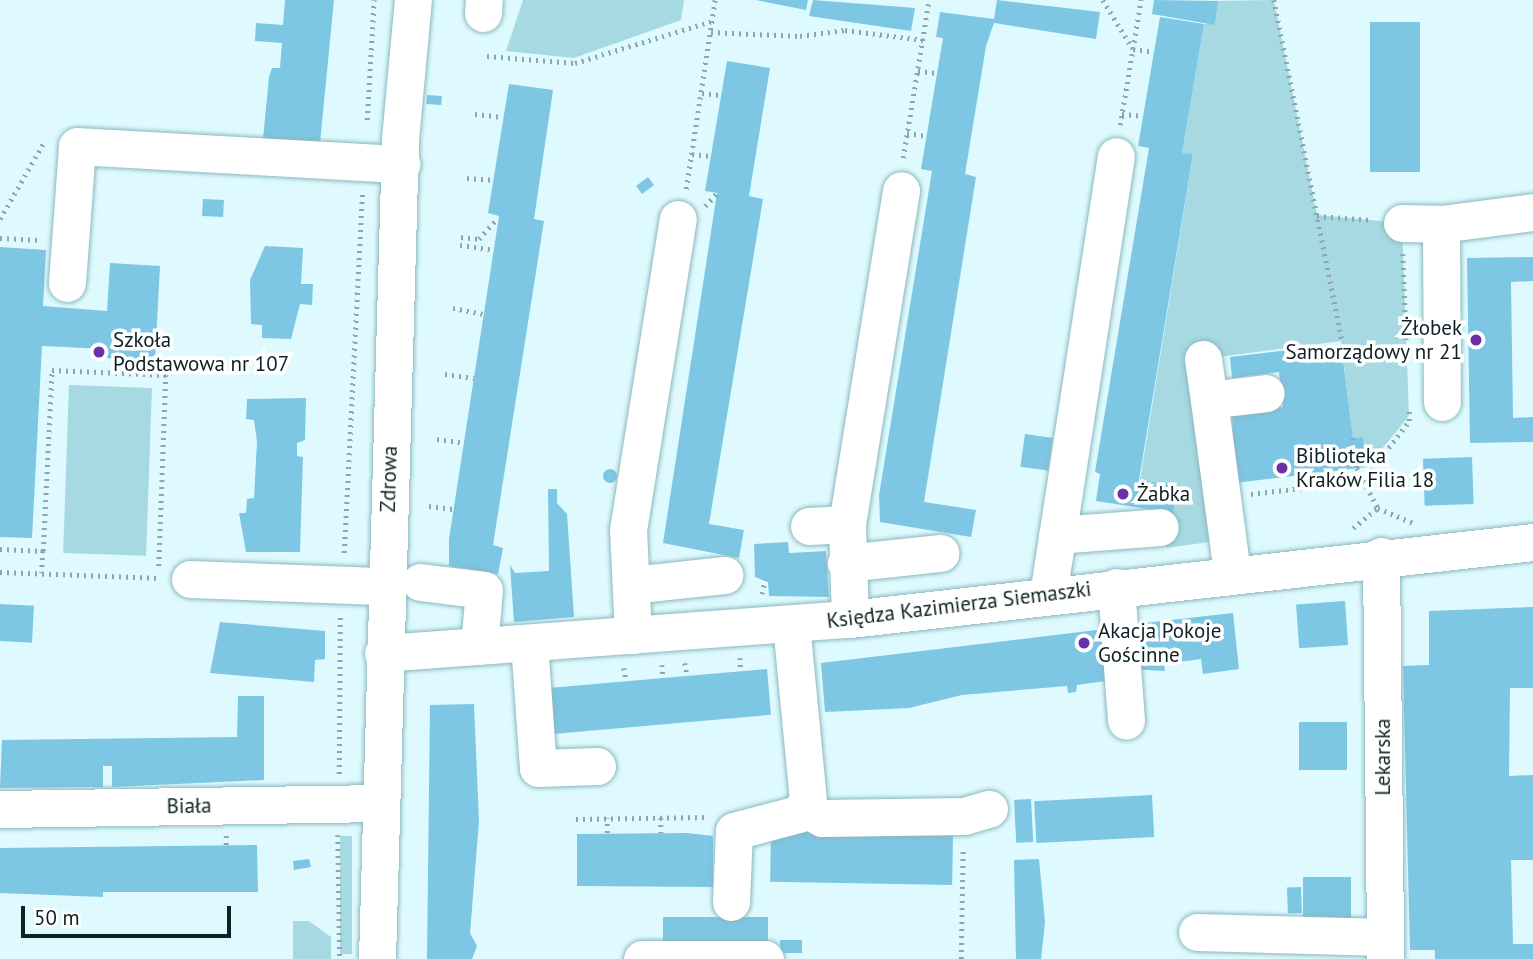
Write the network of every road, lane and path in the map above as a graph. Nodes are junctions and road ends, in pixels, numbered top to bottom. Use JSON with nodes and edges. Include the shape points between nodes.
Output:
{"nodes":[{"id":1,"x":374,"y":0,"type":"edge"},
{"id":2,"x":413,"y":0,"type":"edge"},
{"id":3,"x":715,"y":0,"type":"edge"},
{"id":4,"x":929,"y":0,"type":"edge"},
{"id":5,"x":1103,"y":0,"type":"edge"},
{"id":6,"x":1274,"y":0,"type":"edge"},
{"id":7,"x":712,"y":22,"type":"junction"},
{"id":8,"x":711,"y":32,"type":"junction"},
{"id":9,"x":923,"y":40,"type":"junction"},
{"id":10,"x":1154,"y":52,"type":"dead end"},
{"id":11,"x":487,"y":56,"type":"dead end"},
{"id":12,"x":937,"y":73,"type":"dead end"},
{"id":13,"x":721,"y":95,"type":"dead end"},
{"id":14,"x":475,"y":114,"type":"dead end"},
{"id":15,"x":1122,"y":114,"type":"dead end"},
{"id":16,"x":1143,"y":116,"type":"dead end"},
{"id":17,"x":503,"y":117,"type":"dead end"},
{"id":18,"x":907,"y":133,"type":"dead end"},
{"id":19,"x":926,"y":136,"type":"dead end"},
{"id":20,"x":78,"y":146,"type":"junction"},
{"id":21,"x":692,"y":154,"type":"dead end"},
{"id":22,"x":711,"y":156,"type":"dead end"},
{"id":23,"x":1116,"y":156,"type":"dead end"},
{"id":24,"x":363,"y":162,"type":"junction"},
{"id":25,"x":402,"y":164,"type":"junction"},
{"id":26,"x":467,"y":178,"type":"dead end"},
{"id":27,"x":494,"y":180,"type":"dead end"},
{"id":28,"x":901,"y":190,"type":"dead end"},
{"id":29,"x":1533,"y":212,"type":"edge"},
{"id":30,"x":1317,"y":216,"type":"junction"},
{"id":31,"x":498,"y":217,"type":"dead end"},
{"id":32,"x":0,"y":219,"type":"edge"},
{"id":33,"x":678,"y":219,"type":"dead end"},
{"id":34,"x":1402,"y":223,"type":"junction"},
{"id":35,"x":1441,"y":225,"type":"junction"},
{"id":36,"x":461,"y":237,"type":"dead end"},
{"id":37,"x":0,"y":238,"type":"edge"},
{"id":38,"x":70,"y":242,"type":"junction"},
{"id":39,"x":460,"y":245,"type":"dead end"},
{"id":40,"x":494,"y":250,"type":"dead end"},
{"id":41,"x":67,"y":283,"type":"dead end"},
{"id":42,"x":453,"y":308,"type":"dead end"},
{"id":43,"x":484,"y":314,"type":"dead end"},
{"id":44,"x":1342,"y":341,"type":"dead end"},
{"id":45,"x":1203,"y":359,"type":"dead end"},
{"id":46,"x":445,"y":374,"type":"dead end"},
{"id":47,"x":1407,"y":374,"type":"dead end"},
{"id":48,"x":474,"y":378,"type":"dead end"},
{"id":49,"x":1266,"y":393,"type":"dead end"},
{"id":50,"x":1209,"y":400,"type":"junction"},
{"id":51,"x":1425,"y":402,"type":"joint"},
{"id":52,"x":1353,"y":438,"type":"dead end"},
{"id":53,"x":437,"y":439,"type":"dead end"},
{"id":54,"x":464,"y":443,"type":"dead end"},
{"id":55,"x":1363,"y":481,"type":"junction"},
{"id":56,"x":1242,"y":495,"type":"dead end"},
{"id":57,"x":429,"y":506,"type":"dead end"},
{"id":58,"x":1378,"y":508,"type":"junction"},
{"id":59,"x":453,"y":509,"type":"dead end"},
{"id":60,"x":847,"y":524,"type":"junction"},
{"id":61,"x":809,"y":526,"type":"dead end"},
{"id":62,"x":1420,"y":526,"type":"dead end"},
{"id":63,"x":1160,"y":527,"type":"dead end"},
{"id":64,"x":1342,"y":529,"type":"dead end"},
{"id":65,"x":1057,"y":535,"type":"junction"},
{"id":66,"x":1533,"y":542,"type":"edge"},
{"id":67,"x":0,"y":549,"type":"edge"},
{"id":68,"x":43,"y":551,"type":"junction"},
{"id":69,"x":940,"y":553,"type":"dead end"},
{"id":70,"x":1381,"y":556,"type":"junction"},
{"id":71,"x":846,"y":563,"type":"junction"},
{"id":72,"x":0,"y":572,"type":"edge"},
{"id":73,"x":42,"y":573,"type":"junction"},
{"id":74,"x":1232,"y":573,"type":"junction"},
{"id":75,"x":724,"y":575,"type":"dead end"},
{"id":76,"x":174,"y":578,"type":"junction"},
{"id":77,"x":765,"y":579,"type":"dead end"},
{"id":78,"x":343,"y":584,"type":"junction"},
{"id":79,"x":402,"y":584,"type":"junction"},
{"id":80,"x":631,"y":585,"type":"junction"},
{"id":81,"x":1116,"y":587,"type":"junction"},
{"id":82,"x":1048,"y":595,"type":"junction"},
{"id":83,"x":763,"y":599,"type":"dead end"},
{"id":84,"x":850,"y":619,"type":"junction"},
{"id":85,"x":791,"y":624,"type":"junction"},
{"id":86,"x":634,"y":635,"type":"junction"},
{"id":87,"x":529,"y":643,"type":"junction"},
{"id":88,"x":479,"y":646,"type":"junction"},
{"id":89,"x":383,"y":653,"type":"junction"},
{"id":90,"x":1126,"y":721,"type":"dead end"},
{"id":91,"x":597,"y":766,"type":"dead end"},
{"id":92,"x":378,"y":803,"type":"junction"},
{"id":93,"x":339,"y":804,"type":"junction"},
{"id":94,"x":806,"y":804,"type":"junction"},
{"id":95,"x":0,"y":809,"type":"edge"},
{"id":96,"x":976,"y":813,"type":"joint"},
{"id":97,"x":718,"y":817,"type":"dead end"},
{"id":98,"x":607,"y":818,"type":"junction"},
{"id":99,"x":661,"y":818,"type":"junction"},
{"id":100,"x":576,"y":819,"type":"dead end"},
{"id":101,"x":661,"y":833,"type":"dead end"},
{"id":102,"x":607,"y":834,"type":"dead end"},
{"id":103,"x":731,"y":902,"type":"dead end"},
{"id":104,"x":1197,"y":932,"type":"dead end"},
{"id":105,"x":1385,"y":948,"type":"edge"},
{"id":106,"x":340,"y":959,"type":"edge"},
{"id":107,"x":377,"y":959,"type":"edge"},
{"id":108,"x":642,"y":959,"type":"edge"},
{"id":109,"x":765,"y":959,"type":"edge"},
{"id":110,"x":961,"y":959,"type":"edge"}],
"edges":[{"from":1,"to":24,"type":"path"},
{"from":2,"to":25,"type":"street","name":"Zdrowa"},
{"from":3,"to":7,"type":"path"},
{"from":4,"to":9,"type":"path"},
{"from":5,"to":10,"type":"path","via":[[1133,49]]},
{"from":6,"to":30,"type":"path"},
{"from":7,"to":8,"type":"path"},
{"from":7,"to":11,"type":"path","via":[[575,63]]},
{"from":8,"to":9,"type":"path","via":[[800,36],[845,30]]},
{"from":8,"to":13,"type":"path","via":[[702,93]]},
{"from":9,"to":12,"type":"path","via":[[918,71]]},
{"from":14,"to":17,"type":"path"},
{"from":15,"to":16,"type":"path"},
{"from":18,"to":19,"type":"path"},
{"from":20,"to":24,"type":"street"},
{"from":20,"to":32,"type":"path","via":[[43,144]]},
{"from":20,"to":38,"type":"street"},
{"from":21,"to":22,"type":"path"},
{"from":23,"to":65,"type":"street"},
{"from":24,"to":25,"type":"street"},
{"from":24,"to":78,"type":"path"},
{"from":25,"to":79,"type":"street","name":"Zdrowa"},
{"from":26,"to":27,"type":"path"},
{"from":28,"to":60,"type":"street"},
{"from":29,"to":35,"type":"street"},
{"from":30,"to":34,"type":"path"},
{"from":30,"to":44,"type":"path"},
{"from":31,"to":36,"type":"path","via":[[479,239]]},
{"from":33,"to":80,"type":"street","via":[[628,530]]},
{"from":34,"to":35,"type":"street"},
{"from":34,"to":47,"type":"path"},
{"from":35,"to":51,"type":"street"},
{"from":37,"to":38,"type":"path"},
{"from":38,"to":41,"type":"street"},
{"from":39,"to":40,"type":"path"},
{"from":42,"to":43,"type":"path"},
{"from":45,"to":50,"type":"street"},
{"from":46,"to":48,"type":"path"},
{"from":49,"to":50,"type":"street"},
{"from":50,"to":74,"type":"street"},
{"from":51,"to":55,"type":"path"},
{"from":52,"to":55,"type":"path"},
{"from":53,"to":54,"type":"path"},
{"from":55,"to":56,"type":"path"},
{"from":55,"to":58,"type":"path"},
{"from":57,"to":59,"type":"path"},
{"from":58,"to":62,"type":"path"},
{"from":58,"to":64,"type":"path","via":[[1360,526]]},
{"from":60,"to":61,"type":"street"},
{"from":60,"to":71,"type":"street"},
{"from":63,"to":65,"type":"street"},
{"from":65,"to":82,"type":"street"},
{"from":66,"to":70,"type":"street","name":"Księdza Kazimierza Siemaszki"},
{"from":67,"to":68,"type":"path"},
{"from":68,"to":73,"type":"path"},
{"from":68,"to":76,"type":"path","via":[[52,370],[166,375]]},
{"from":69,"to":71,"type":"street"},
{"from":70,"to":74,"type":"street","name":"Księdza Kazimierza Siemaszki"},
{"from":70,"to":105,"type":"street","name":"Lekarska"},
{"from":71,"to":84,"type":"street"},
{"from":72,"to":73,"type":"path"},
{"from":73,"to":76,"type":"path"},
{"from":74,"to":81,"type":"street","name":"Księdza Kazimierza Siemaszki"},
{"from":75,"to":80,"type":"street"},
{"from":76,"to":78,"type":"street"},
{"from":77,"to":83,"type":"path"},
{"from":78,"to":79,"type":"street"},
{"from":78,"to":93,"type":"path"},
{"from":79,"to":88,"type":"street","via":[[484,590]]},
{"from":79,"to":89,"type":"street","name":"Zdrowa"},
{"from":80,"to":86,"type":"street"},
{"from":81,"to":82,"type":"street","name":"Księdza Kazimierza Siemaszki"},
{"from":81,"to":90,"type":"street"},
{"from":82,"to":84,"type":"street","name":"Księdza Kazimierza Siemaszki"},
{"from":84,"to":85,"type":"street","name":"Księdza Kazimierza Siemaszki"},
{"from":85,"to":86,"type":"street","name":"Księdza Kazimierza Siemaszki"},
{"from":85,"to":94,"type":"street","via":[[789,737]]},
{"from":86,"to":87,"type":"street","name":"Księdza Kazimierza Siemaszki"},
{"from":87,"to":88,"type":"street","name":"Księdza Kazimierza Siemaszki"},
{"from":87,"to":91,"type":"street","via":[[538,768]]},
{"from":88,"to":89,"type":"street","name":"Księdza Kazimierza Siemaszki"},
{"from":89,"to":92,"type":"street","name":"Zdrowa"},
{"from":92,"to":93,"type":"street","name":"Biała"},
{"from":92,"to":107,"type":"street","name":"Zdrowa"},
{"from":93,"to":95,"type":"street","name":"Biała"},
{"from":93,"to":106,"type":"path"},
{"from":94,"to":96,"type":"street","via":[[822,818]]},
{"from":94,"to":103,"type":"street","via":[[798,814],[734,831]]},
{"from":96,"to":110,"type":"path"},
{"from":97,"to":99,"type":"path"},
{"from":98,"to":99,"type":"path"},
{"from":98,"to":100,"type":"path"},
{"from":98,"to":102,"type":"path"},
{"from":99,"to":101,"type":"path"},
{"from":104,"to":105,"type":"street"},
{"from":108,"to":109,"type":"street"}]}
